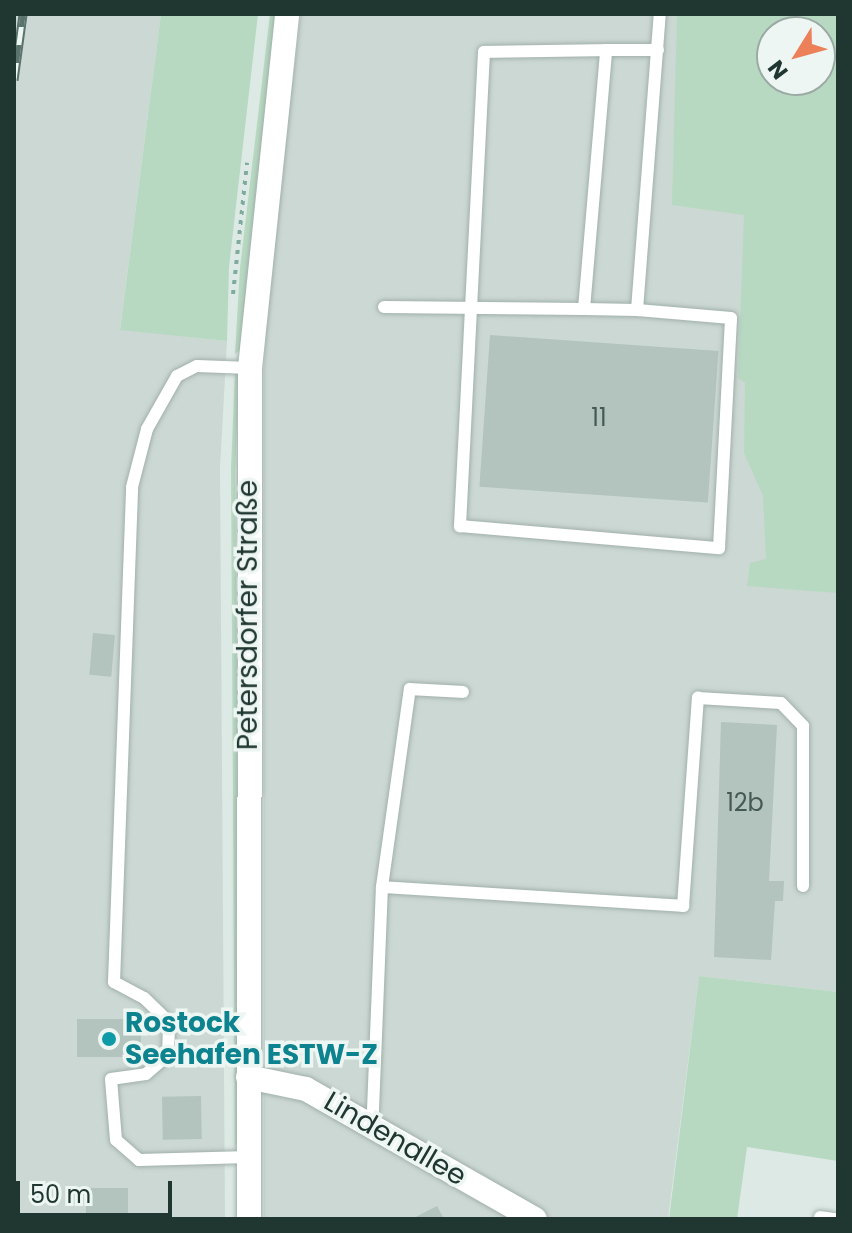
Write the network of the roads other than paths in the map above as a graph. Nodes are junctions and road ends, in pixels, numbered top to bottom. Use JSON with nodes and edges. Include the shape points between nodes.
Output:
{"nodes":[{"id":1,"x":287,"y":14,"type":"edge"},
{"id":2,"x":660,"y":14,"type":"edge"},
{"id":3,"x":606,"y":50,"type":"junction"},
{"id":4,"x":658,"y":50,"type":"junction"},
{"id":5,"x":384,"y":307,"type":"dead end"},
{"id":6,"x":471,"y":308,"type":"junction"},
{"id":7,"x":584,"y":309,"type":"junction"},
{"id":8,"x":637,"y":310,"type":"junction"},
{"id":9,"x":250,"y":368,"type":"junction"},
{"id":10,"x":463,"y":692,"type":"dead end"},
{"id":11,"x":803,"y":886,"type":"dead end"},
{"id":12,"x":382,"y":887,"type":"junction"},
{"id":13,"x":248,"y":1077,"type":"junction"},
{"id":14,"x":367,"y":1124,"type":"junction"},
{"id":15,"x":249,"y":1157,"type":"junction"},
{"id":16,"x":820,"y":1217,"type":"edge"},
{"id":17,"x":249,"y":1219,"type":"edge"},
{"id":18,"x":535,"y":1219,"type":"edge"},
{"id":19,"x":835,"y":1219,"type":"edge"}],
"edges":[{"from":1,"to":9,"type":"street","name":"Petersdorfer Straße","via":[[267,161]]},
{"from":2,"to":4,"type":"lane"},
{"from":3,"to":4,"type":"lane"},
{"from":3,"to":6,"type":"lane","via":[[484,52]]},
{"from":3,"to":7,"type":"lane"},
{"from":4,"to":8,"type":"lane"},
{"from":5,"to":6,"type":"lane"},
{"from":6,"to":7,"type":"lane"},
{"from":6,"to":8,"type":"lane","via":[[460,526],[719,548],[731,318]]},
{"from":7,"to":8,"type":"lane"},
{"from":9,"to":13,"type":"street","name":"Petersdorfer Straße"},
{"from":9,"to":15,"type":"lane","via":[[197,366],[177,376],[147,429],[132,487],[114,982],[144,998],[169,1022],[168,1055],[146,1074],[111,1079],[116,1140],[139,1160]]},
{"from":10,"to":12,"type":"lane","via":[[410,689]]},
{"from":11,"to":12,"type":"lane","via":[[803,726],[781,703],[698,698],[683,906]]},
{"from":12,"to":14,"type":"lane","via":[[373,1110]]},
{"from":13,"to":14,"type":"street","name":"Lindenallee","via":[[306,1089]]},
{"from":13,"to":15,"type":"street","name":"Petersdorfer Straße"},
{"from":14,"to":18,"type":"street","name":"Lindenallee"},
{"from":15,"to":17,"type":"street","name":"Petersdorfer Straße"},
{"from":16,"to":19,"type":"lane"}]}
